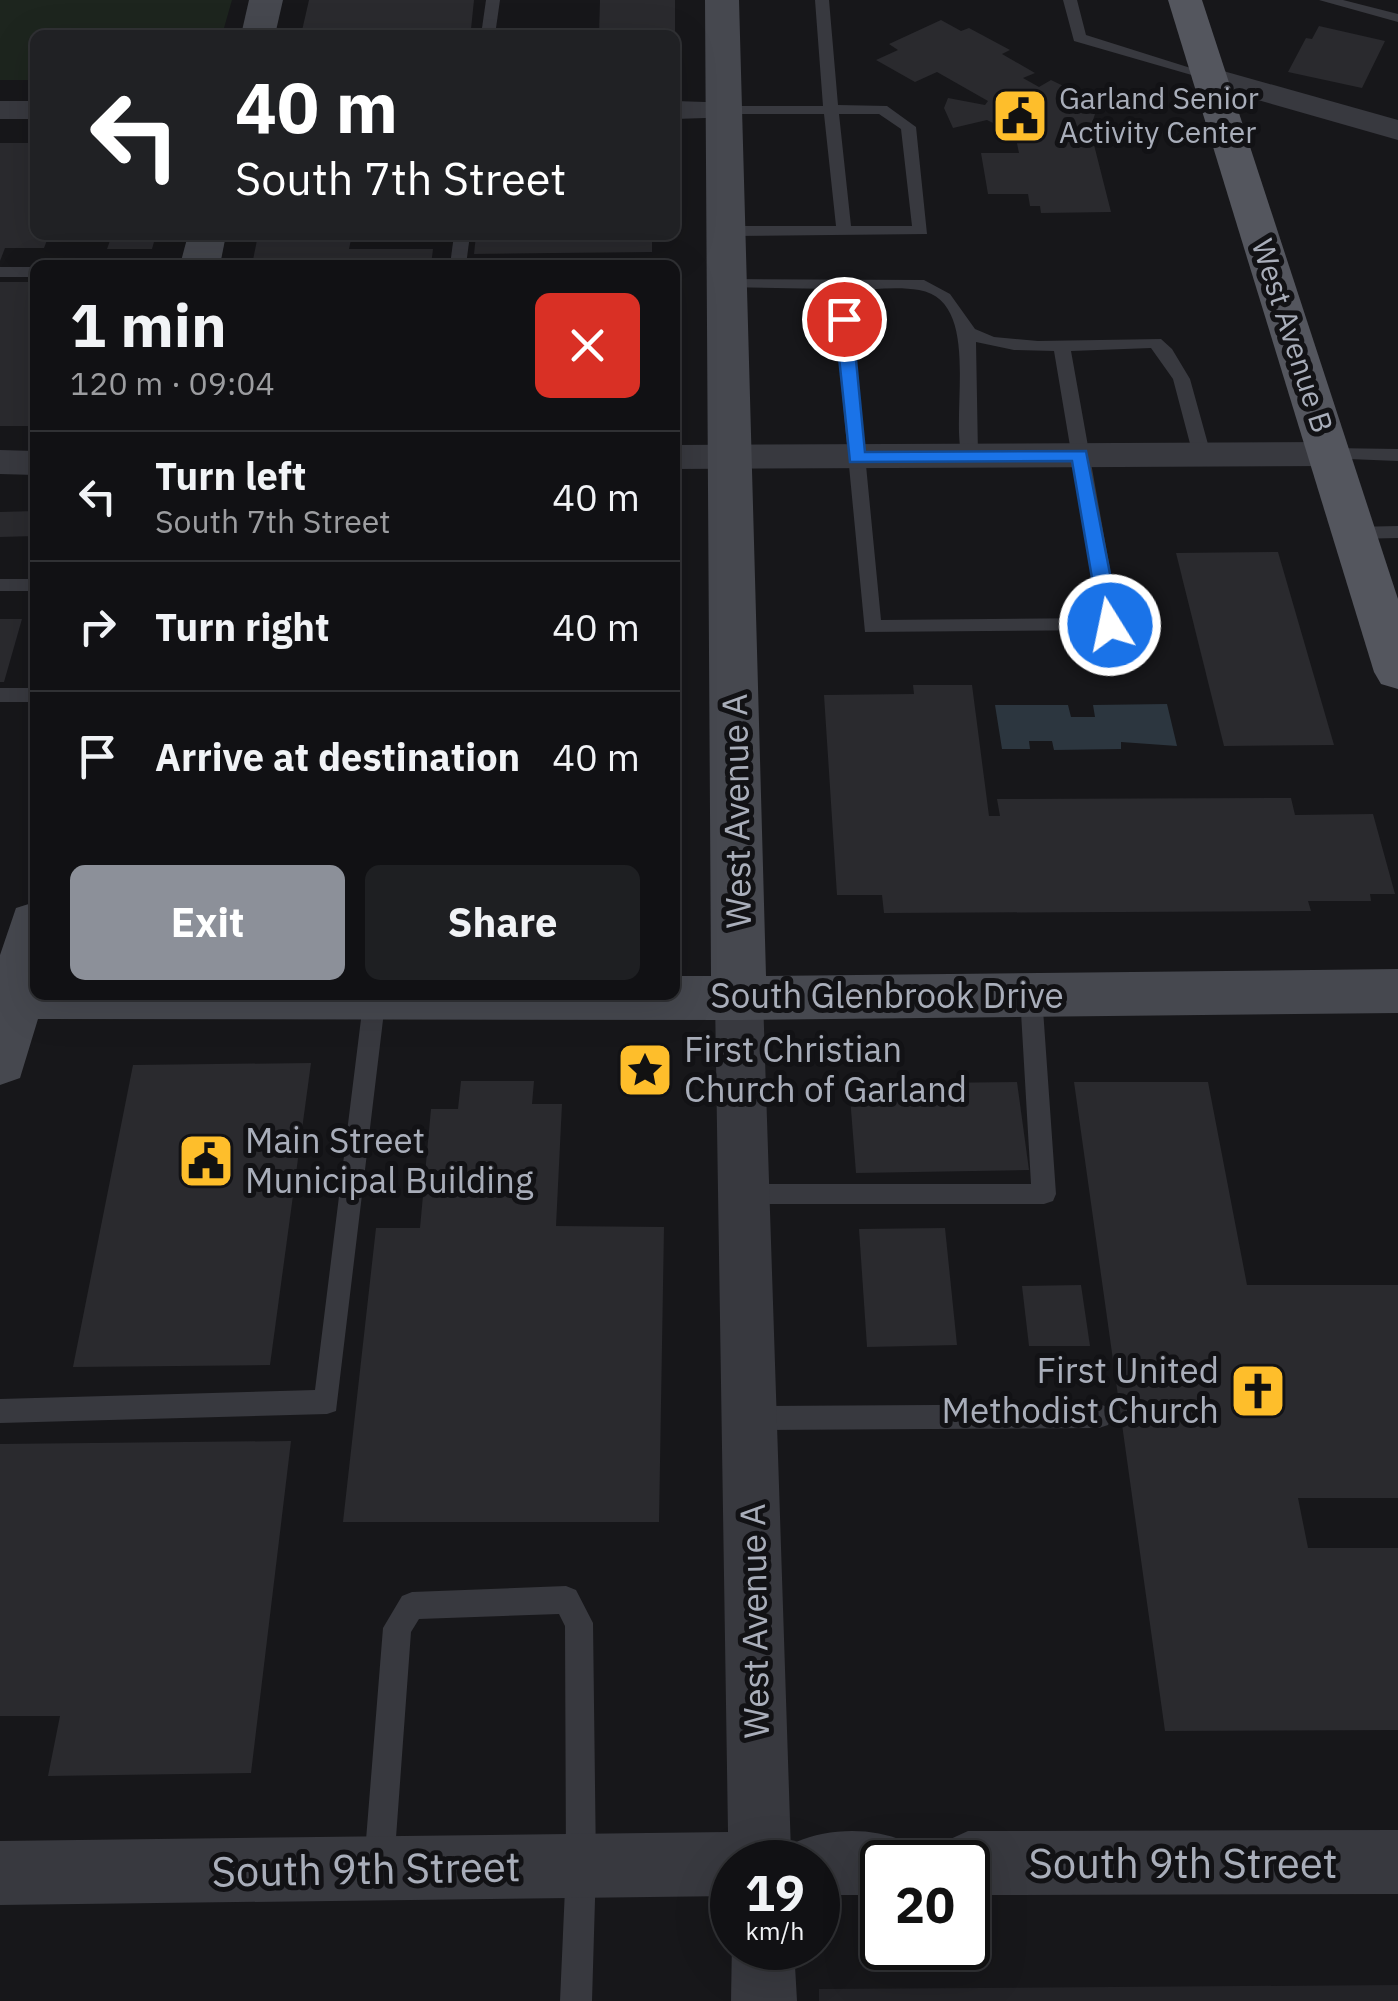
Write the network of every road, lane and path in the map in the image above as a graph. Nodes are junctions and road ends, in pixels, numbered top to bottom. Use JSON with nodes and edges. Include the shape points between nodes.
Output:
{"nodes":[{"id":1,"x":266,"y":0,"type":"edge"},
{"id":2,"x":493,"y":0,"type":"edge"},
{"id":3,"x":722,"y":0,"type":"edge"},
{"id":4,"x":822,"y":0,"type":"edge"},
{"id":5,"x":1070,"y":0,"type":"edge"},
{"id":6,"x":1186,"y":0,"type":"edge"},
{"id":7,"x":1326,"y":0,"type":"edge"},
{"id":8,"x":1398,"y":18,"type":"edge"},
{"id":9,"x":259,"y":30,"type":"edge"},
{"id":10,"x":489,"y":30,"type":"edge"},
{"id":11,"x":1210,"y":76,"type":"junction"},
{"id":12,"x":0,"y":110,"type":"edge"},
{"id":13,"x":30,"y":110,"type":"edge"},
{"id":14,"x":680,"y":110,"type":"edge"},
{"id":15,"x":725,"y":110,"type":"junction"},
{"id":16,"x":831,"y":110,"type":"junction"},
{"id":17,"x":1396,"y":127,"type":"edge"},
{"id":18,"x":844,"y":231,"type":"junction"},
{"id":19,"x":728,"y":232,"type":"junction"},
{"id":20,"x":0,"y":272,"type":"edge"},
{"id":21,"x":30,"y":272,"type":"edge"},
{"id":22,"x":728,"y":284,"type":"junction"},
{"id":23,"x":840,"y":284,"type":"junction"},
{"id":24,"x":966,"y":332,"type":"junction"},
{"id":25,"x":1061,"y":344,"type":"junction"},
{"id":26,"x":1330,"y":454,"type":"junction"},
{"id":27,"x":1202,"y":455,"type":"junction"},
{"id":28,"x":1398,"y":455,"type":"edge"},
{"id":29,"x":969,"y":456,"type":"junction"},
{"id":30,"x":1080,"y":456,"type":"junction"},
{"id":31,"x":680,"y":457,"type":"edge"},
{"id":32,"x":732,"y":457,"type":"junction"},
{"id":33,"x":857,"y":458,"type":"junction"},
{"id":34,"x":0,"y":462,"type":"edge"},
{"id":35,"x":30,"y":462,"type":"edge"},
{"id":36,"x":1398,"y":532,"type":"edge"},
{"id":37,"x":1354,"y":533,"type":"junction"},
{"id":38,"x":30,"y":585,"type":"edge"},
{"id":39,"x":1384,"y":585,"type":"edge"},
{"id":40,"x":0,"y":586,"type":"edge"},
{"id":41,"x":1398,"y":672,"type":"edge"},
{"id":42,"x":0,"y":695,"type":"edge"},
{"id":43,"x":30,"y":695,"type":"edge"},
{"id":44,"x":30,"y":937,"type":"edge"},
{"id":45,"x":1398,"y":991,"type":"edge"},
{"id":46,"x":1031,"y":995,"type":"junction"},
{"id":47,"x":8,"y":997,"type":"edge"},
{"id":48,"x":680,"y":997,"type":"edge"},
{"id":49,"x":739,"y":998,"type":"junction"},
{"id":50,"x":375,"y":1000,"type":"edge"},
{"id":51,"x":0,"y":1062,"type":"edge"},
{"id":52,"x":744,"y":1194,"type":"junction"},
{"id":53,"x":0,"y":1411,"type":"edge"},
{"id":54,"x":1098,"y":1416,"type":"dead end"},
{"id":55,"x":751,"y":1418,"type":"junction"},
{"id":56,"x":760,"y":1840,"type":"edge"},
{"id":57,"x":1398,"y":1862,"type":"edge"},
{"id":58,"x":990,"y":1863,"type":"edge"},
{"id":59,"x":710,"y":1864,"type":"edge"},
{"id":60,"x":581,"y":1866,"type":"junction"},
{"id":61,"x":379,"y":1868,"type":"junction"},
{"id":62,"x":0,"y":1873,"type":"edge"},
{"id":63,"x":763,"y":1970,"type":"edge"},
{"id":64,"x":576,"y":2001,"type":"edge"},
{"id":65,"x":764,"y":2001,"type":"edge"}],
"edges":[{"from":1,"to":9,"type":"street"},
{"from":2,"to":10,"type":"lane"},
{"from":3,"to":15,"type":"street","name":"West Avenue A"},
{"from":4,"to":16,"type":"lane"},
{"from":5,"to":11,"type":"lane","via":[[1079,38]]},
{"from":6,"to":11,"type":"main road","name":"West Avenue B"},
{"from":7,"to":8,"type":"lane"},
{"from":11,"to":17,"type":"street"},
{"from":11,"to":26,"type":"main road","name":"West Avenue B"},
{"from":12,"to":13,"type":"street"},
{"from":14,"to":15,"type":"street"},
{"from":15,"to":16,"type":"lane"},
{"from":15,"to":19,"type":"street","name":"West Avenue A"},
{"from":16,"to":18,"type":"lane"},
{"from":16,"to":18,"type":"lane","via":[[882,109],[908,127],[922,230]]},
{"from":18,"to":19,"type":"lane"},
{"from":19,"to":22,"type":"street","name":"West Avenue A"},
{"from":20,"to":21,"type":"lane"},
{"from":22,"to":23,"type":"lane"},
{"from":22,"to":32,"type":"street","name":"West Avenue A"},
{"from":23,"to":24,"type":"lane","via":[[942,291]]},
{"from":23,"to":33,"type":"lane"},
{"from":24,"to":25,"type":"lane","via":[[1002,344]]},
{"from":24,"to":29,"type":"lane"},
{"from":25,"to":27,"type":"lane","via":[[1155,343],[1168,352]]},
{"from":25,"to":30,"type":"lane"},
{"from":26,"to":27,"type":"street"},
{"from":26,"to":28,"type":"lane"},
{"from":26,"to":37,"type":"main road","name":"West Avenue B"},
{"from":27,"to":30,"type":"street"},
{"from":29,"to":30,"type":"street"},
{"from":29,"to":33,"type":"street"},
{"from":30,"to":33,"type":"lane","via":[[1110,625],[872,628]]},
{"from":31,"to":32,"type":"street"},
{"from":32,"to":33,"type":"street"},
{"from":32,"to":49,"type":"street","name":"West Avenue A"},
{"from":34,"to":35,"type":"street"},
{"from":36,"to":37,"type":"lane"},
{"from":37,"to":39,"type":"main road","name":"West Avenue B"},
{"from":38,"to":40,"type":"lane"},
{"from":39,"to":41,"type":"main road","name":"West Avenue B"},
{"from":42,"to":43,"type":"lane"},
{"from":44,"to":47,"type":"street"},
{"from":45,"to":46,"type":"street","name":"South Glenbrook Drive"},
{"from":46,"to":49,"type":"street","name":"South Glenbrook Drive"},
{"from":46,"to":52,"type":"lane","via":[[1044,1194]]},
{"from":47,"to":51,"type":"street"},
{"from":48,"to":49,"type":"street","name":"South Glenbrook Drive"},
{"from":49,"to":52,"type":"street","name":"West Avenue A"},
{"from":50,"to":53,"type":"lane","via":[[327,1402]]},
{"from":52,"to":55,"type":"street","name":"West Avenue A"},
{"from":54,"to":55,"type":"lane"},
{"from":55,"to":56,"type":"street","name":"West Avenue A"},
{"from":57,"to":58,"type":"street","name":"South 9th Street"},
{"from":59,"to":60,"type":"street","name":"South 9th Street"},
{"from":60,"to":61,"type":"street","name":"South 9th Street"},
{"from":60,"to":61,"type":"lane","via":[[580,1623],[566,1600],[520,1599],[412,1606],[397,1628]]},
{"from":60,"to":64,"type":"lane"},
{"from":61,"to":62,"type":"street","name":"South 9th Street"},
{"from":63,"to":65,"type":"street"}]}
